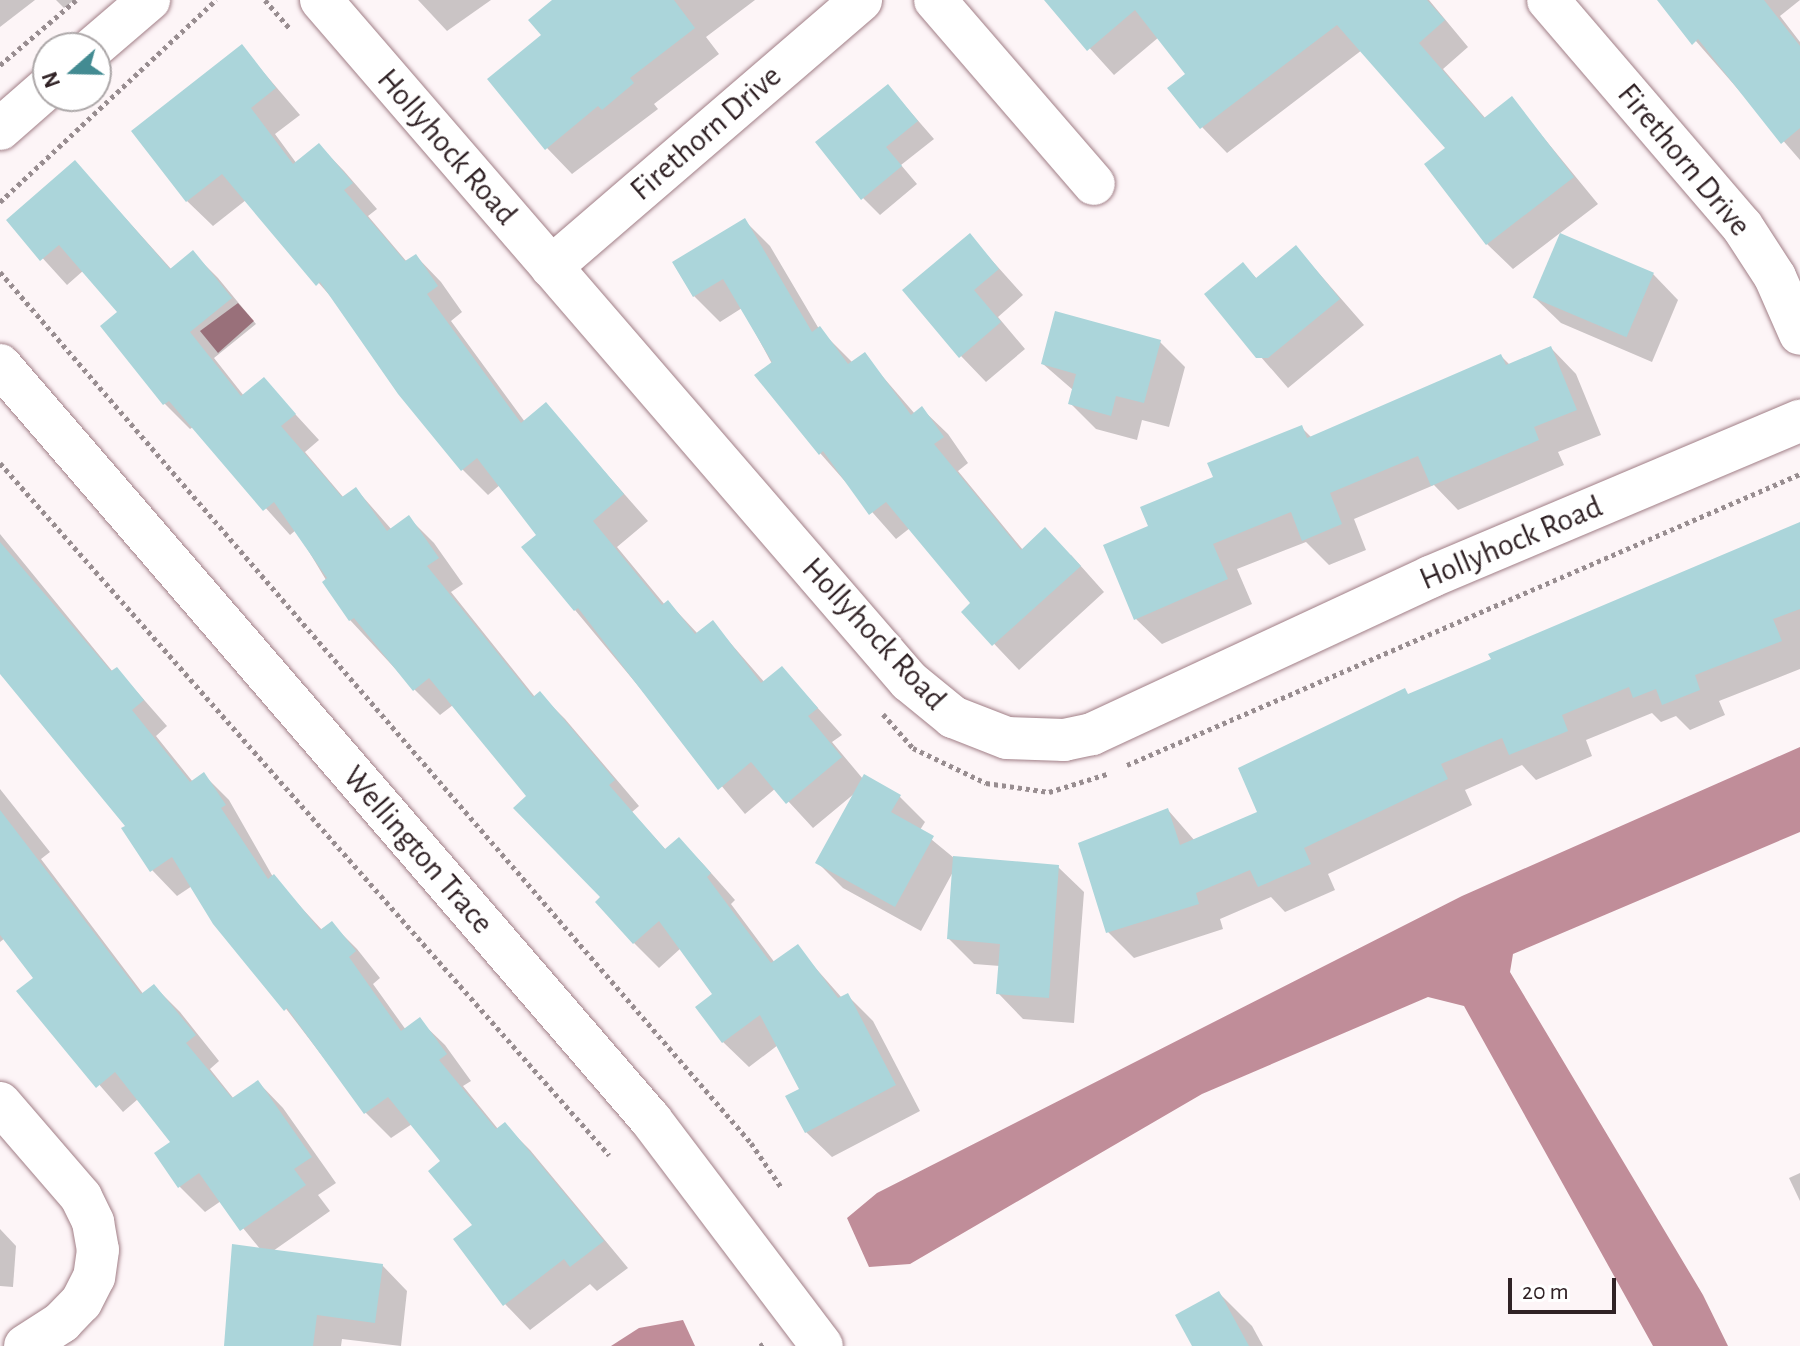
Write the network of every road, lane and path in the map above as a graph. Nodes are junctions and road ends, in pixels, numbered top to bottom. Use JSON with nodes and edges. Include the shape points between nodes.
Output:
{"nodes":[{"id":1,"x":76,"y":0,"type":"edge"},
{"id":2,"x":149,"y":0,"type":"edge"},
{"id":3,"x":216,"y":0,"type":"edge"},
{"id":4,"x":265,"y":0,"type":"edge"},
{"id":5,"x":321,"y":0,"type":"edge"},
{"id":6,"x":861,"y":0,"type":"edge"},
{"id":7,"x":935,"y":0,"type":"edge"},
{"id":8,"x":1548,"y":0,"type":"edge"},
{"id":9,"x":112,"y":32,"type":"edge"},
{"id":10,"x":300,"y":40,"type":"dead end"},
{"id":11,"x":0,"y":65,"type":"edge"},
{"id":12,"x":32,"y":101,"type":"edge"},
{"id":13,"x":0,"y":129,"type":"edge"},
{"id":14,"x":1094,"y":184,"type":"dead end"},
{"id":15,"x":0,"y":202,"type":"edge"},
{"id":16,"x":551,"y":267,"type":"junction"},
{"id":17,"x":0,"y":272,"type":"edge"},
{"id":18,"x":1800,"y":334,"type":"edge"},
{"id":19,"x":0,"y":365,"type":"edge"},
{"id":20,"x":1800,"y":421,"type":"edge"},
{"id":21,"x":0,"y":463,"type":"edge"},
{"id":22,"x":1800,"y":474,"type":"edge"},
{"id":23,"x":882,"y":712,"type":"dead end"},
{"id":24,"x":0,"y":1103,"type":"edge"},
{"id":25,"x":609,"y":1155,"type":"dead end"},
{"id":26,"x":781,"y":1187,"type":"dead end"},
{"id":27,"x":25,"y":1346,"type":"edge"},
{"id":28,"x":822,"y":1346,"type":"edge"}],
"edges":[{"from":1,"to":11,"type":"path"},
{"from":2,"to":9,"type":"street"},
{"from":3,"to":15,"type":"path"},
{"from":4,"to":10,"type":"path"},
{"from":5,"to":16,"type":"street","name":"Hollyhock Road"},
{"from":6,"to":16,"type":"street","name":"Firethorn Drive"},
{"from":7,"to":14,"type":"street"},
{"from":8,"to":18,"type":"street","name":"Firethorn Drive","via":[[1742,226],[1775,277]]},
{"from":12,"to":13,"type":"street"},
{"from":16,"to":20,"type":"street","name":"Hollyhock Road","via":[[909,681],[953,717],[1007,738],[1050,740],[1092,734],[1430,577]]},
{"from":17,"to":26,"type":"path","via":[[751,1143]]},
{"from":19,"to":28,"type":"street","name":"Wellington Trace","via":[[651,1120]]},
{"from":21,"to":25,"type":"path"},
{"from":22,"to":23,"type":"path","via":[[1089,781],[1049,792],[986,783],[913,748]]},
{"from":24,"to":27,"type":"street","via":[[81,1197],[98,1250],[94,1277],[81,1302]]}]}
